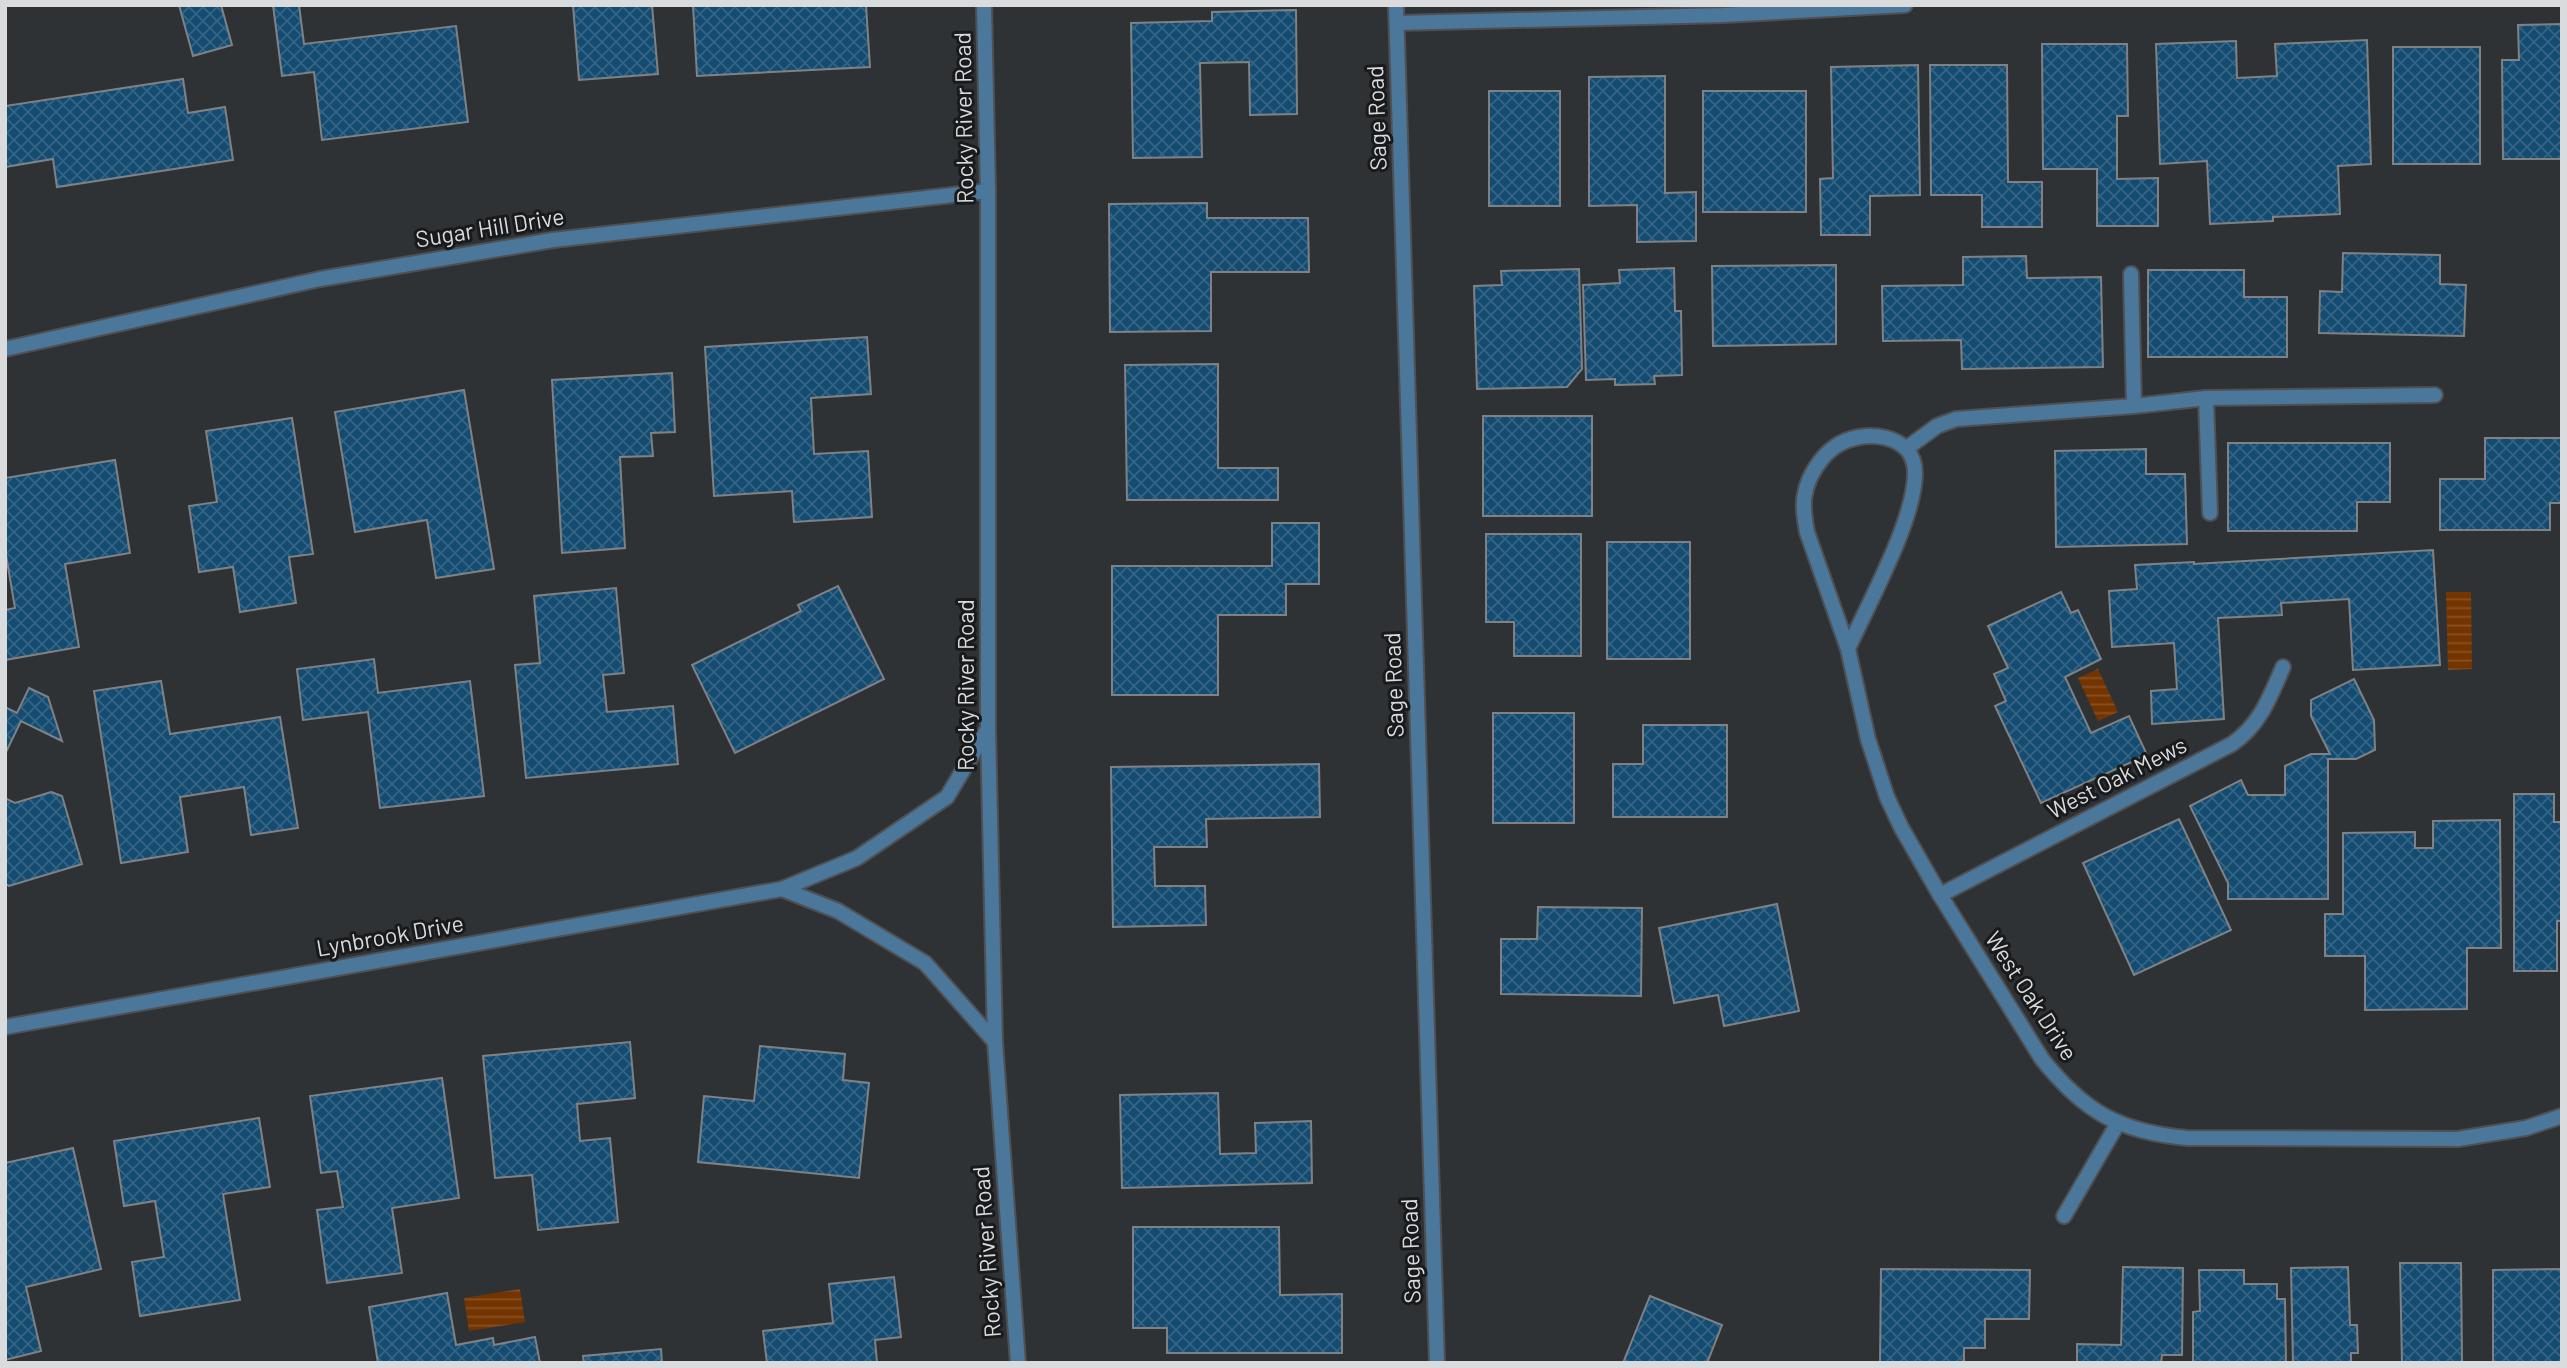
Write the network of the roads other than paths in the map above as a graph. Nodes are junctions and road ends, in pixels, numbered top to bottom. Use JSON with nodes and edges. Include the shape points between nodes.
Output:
{"nodes":[{"id":1,"x":984,"y":5,"type":"edge"},
{"id":2,"x":1396,"y":5,"type":"edge"},
{"id":3,"x":1905,"y":5,"type":"edge"},
{"id":4,"x":1723,"y":10,"type":"edge"},
{"id":5,"x":1397,"y":23,"type":"junction"},
{"id":6,"x":988,"y":191,"type":"junction"},
{"id":7,"x":2131,"y":274,"type":"dead end"},
{"id":8,"x":5,"y":349,"type":"edge"},
{"id":9,"x":2435,"y":395,"type":"dead end"},
{"id":10,"x":2206,"y":398,"type":"junction"},
{"id":11,"x":2134,"y":406,"type":"junction"},
{"id":12,"x":1907,"y":448,"type":"junction"},
{"id":13,"x":2210,"y":513,"type":"dead end"},
{"id":14,"x":1848,"y":649,"type":"junction"},
{"id":15,"x":2283,"y":667,"type":"dead end"},
{"id":16,"x":988,"y":729,"type":"junction"},
{"id":17,"x":782,"y":889,"type":"junction"},
{"id":18,"x":1940,"y":895,"type":"junction"},
{"id":19,"x":5,"y":1027,"type":"edge"},
{"id":20,"x":995,"y":1042,"type":"junction"},
{"id":21,"x":2562,"y":1116,"type":"edge"},
{"id":22,"x":2118,"y":1123,"type":"junction"},
{"id":23,"x":2064,"y":1216,"type":"dead end"},
{"id":24,"x":1018,"y":1363,"type":"edge"},
{"id":25,"x":1437,"y":1363,"type":"edge"}],
"edges":[{"from":1,"to":6,"type":"street","name":"Rocky River Road"},
{"from":2,"to":5,"type":"street","name":"Sage Road"},
{"from":3,"to":4,"type":"street"},
{"from":4,"to":5,"type":"street"},
{"from":5,"to":25,"type":"street","name":"Sage Road"},
{"from":6,"to":8,"type":"street","name":"Sugar Hill Drive","via":[[553,240],[320,279]]},
{"from":6,"to":16,"type":"street","name":"Rocky River Road"},
{"from":7,"to":11,"type":"street"},
{"from":9,"to":10,"type":"street"},
{"from":10,"to":11,"type":"street"},
{"from":10,"to":13,"type":"street"},
{"from":11,"to":12,"type":"street","via":[[1956,419],[1937,426]]},
{"from":12,"to":14,"type":"street","via":[[1913,459],[1914,489],[1897,541]]},
{"from":12,"to":14,"type":"street","name":"West Oak Drive","via":[[1877,437],[1839,444],[1824,456],[1805,494],[1807,532]]},
{"from":14,"to":18,"type":"street","name":"West Oak Drive","via":[[1876,769],[1901,827]]},
{"from":15,"to":18,"type":"street","name":"West Oak Mews","via":[[2263,711],[2232,744]]},
{"from":16,"to":17,"type":"street","name":"Lynbrook Drive","via":[[947,797],[857,859]]},
{"from":16,"to":20,"type":"street","name":"Rocky River Road"},
{"from":17,"to":19,"type":"street","name":"Lynbrook Drive"},
{"from":17,"to":20,"type":"street","via":[[838,911],[925,963]]},
{"from":18,"to":22,"type":"street","name":"West Oak Drive","via":[[2061,1084]]},
{"from":20,"to":24,"type":"street","name":"Rocky River Road"},
{"from":21,"to":22,"type":"street","name":"West Oak Drive","via":[[2526,1128],[2430,1141],[2186,1138],[2154,1135]]},
{"from":22,"to":23,"type":"street"}]}
